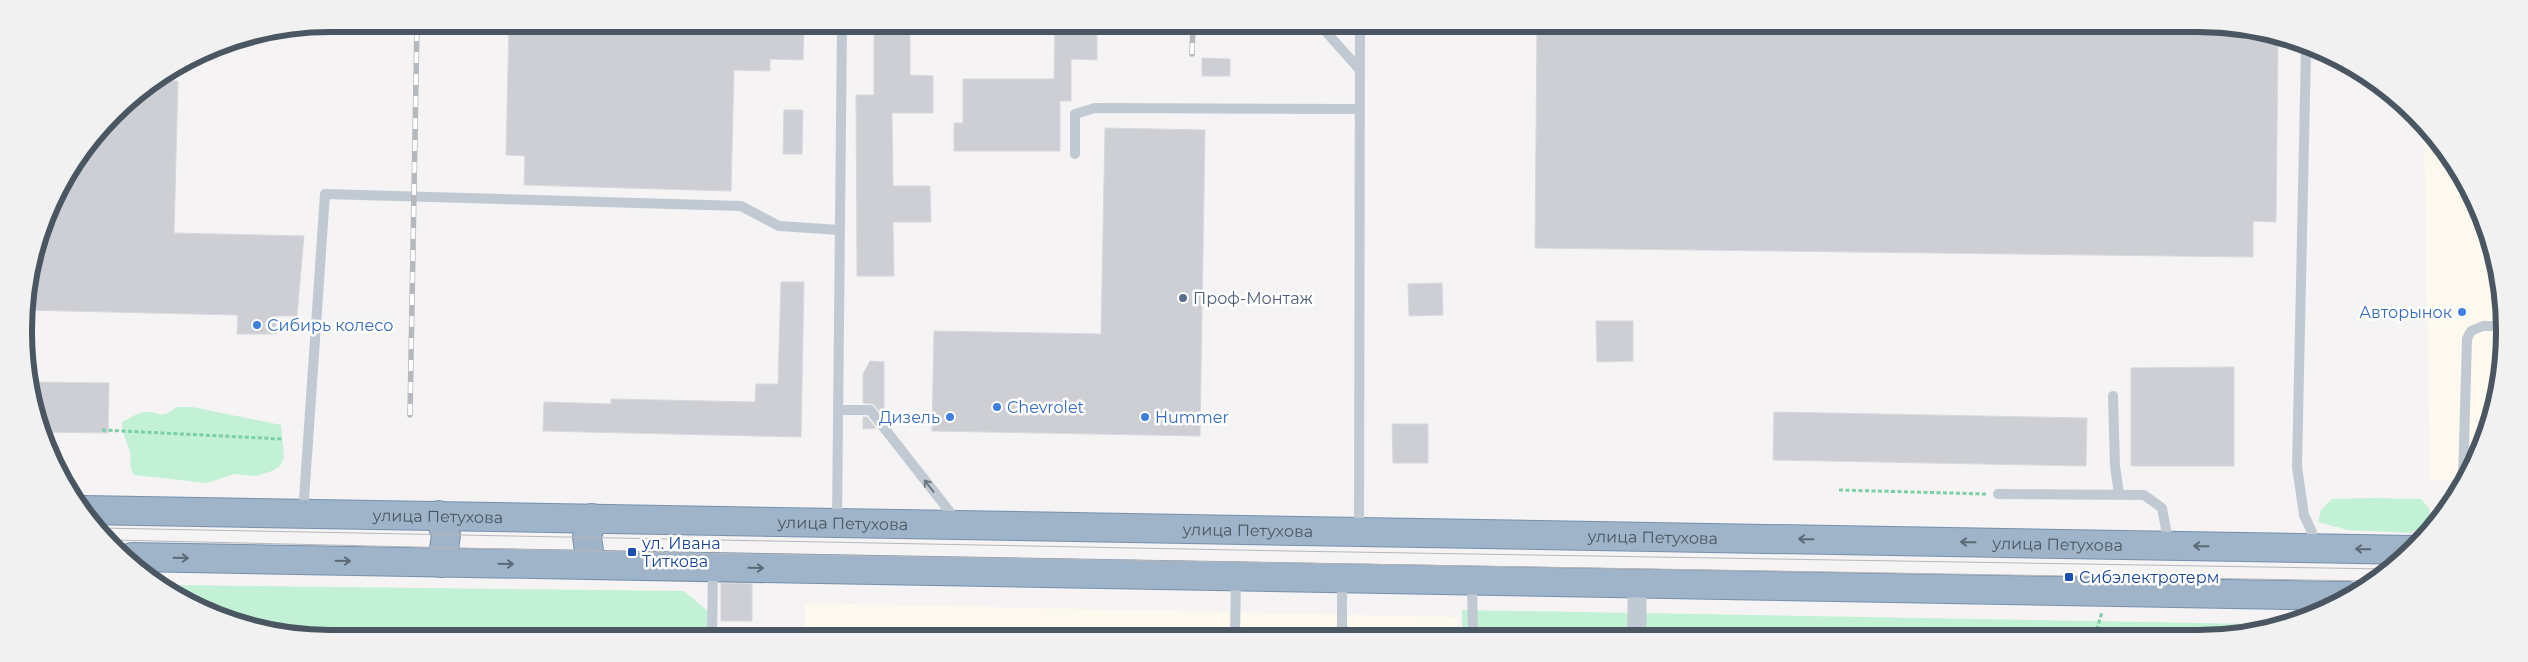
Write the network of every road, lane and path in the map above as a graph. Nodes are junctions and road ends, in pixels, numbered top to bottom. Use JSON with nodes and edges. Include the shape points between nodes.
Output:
{"nodes":[{"id":1,"x":842,"y":32,"type":"edge"},
{"id":2,"x":1326,"y":32,"type":"edge"},
{"id":3,"x":1360,"y":32,"type":"edge"},
{"id":4,"x":2306,"y":53,"type":"edge"},
{"id":5,"x":1360,"y":70,"type":"junction"},
{"id":6,"x":1360,"y":109,"type":"junction"},
{"id":7,"x":1075,"y":154,"type":"dead end"},
{"id":8,"x":840,"y":230,"type":"junction"},
{"id":9,"x":2496,"y":326,"type":"edge"},
{"id":10,"x":2113,"y":396,"type":"dead end"},
{"id":11,"x":839,"y":410,"type":"junction"},
{"id":12,"x":102,"y":430,"type":"dead end"},
{"id":13,"x":282,"y":439,"type":"dead end"},
{"id":14,"x":2463,"y":466,"type":"edge"},
{"id":15,"x":1839,"y":490,"type":"dead end"},
{"id":16,"x":1998,"y":494,"type":"joint"},
{"id":17,"x":2119,"y":494,"type":"junction"},
{"id":18,"x":92,"y":510,"type":"edge"},
{"id":19,"x":303,"y":514,"type":"junction"},
{"id":20,"x":439,"y":515,"type":"junction"},
{"id":21,"x":592,"y":518,"type":"junction"},
{"id":22,"x":837,"y":522,"type":"junction"},
{"id":23,"x":960,"y":524,"type":"junction"},
{"id":24,"x":1359,"y":533,"type":"junction"},
{"id":25,"x":2169,"y":546,"type":"junction"},
{"id":26,"x":2311,"y":548,"type":"junction"},
{"id":27,"x":2400,"y":550,"type":"edge"},
{"id":28,"x":138,"y":558,"type":"edge"},
{"id":29,"x":442,"y":563,"type":"junction"},
{"id":30,"x":591,"y":566,"type":"junction"},
{"id":31,"x":713,"y":568,"type":"junction"},
{"id":32,"x":1236,"y":577,"type":"junction"},
{"id":33,"x":1342,"y":578,"type":"junction"},
{"id":34,"x":1472,"y":581,"type":"junction"},
{"id":35,"x":1637,"y":584,"type":"junction"},
{"id":36,"x":2335,"y":596,"type":"edge"},
{"id":37,"x":712,"y":630,"type":"edge"},
{"id":38,"x":1235,"y":630,"type":"edge"},
{"id":39,"x":1342,"y":630,"type":"edge"},
{"id":40,"x":1473,"y":630,"type":"edge"},
{"id":41,"x":1637,"y":630,"type":"edge"}],
"edges":[{"from":1,"to":8,"type":"lane"},
{"from":2,"to":5,"type":"lane"},
{"from":3,"to":5,"type":"lane"},
{"from":4,"to":26,"type":"lane","via":[[2297,467],[2304,515],[2312,532]]},
{"from":5,"to":6,"type":"lane"},
{"from":6,"to":7,"type":"lane","via":[[1095,108],[1075,114]]},
{"from":6,"to":24,"type":"lane"},
{"from":8,"to":11,"type":"lane"},
{"from":8,"to":19,"type":"lane","via":[[779,226],[741,206],[325,194]]},
{"from":9,"to":14,"type":"lane","via":[[2483,326],[2471,331],[2467,339]]},
{"from":10,"to":17,"type":"lane"},
{"from":11,"to":22,"type":"lane"},
{"from":23,"to":11,"type":"lane","one_way":true,"via":[[870,410]]},
{"from":12,"to":13,"type":"path"},
{"from":15,"to":16,"type":"path"},
{"from":16,"to":17,"type":"lane"},
{"from":17,"to":25,"type":"lane","via":[[2144,495],[2162,508]]},
{"from":18,"to":19,"type":"highway","name":"улица Петухова"},
{"from":19,"to":20,"type":"highway","name":"улица Петухова"},
{"from":20,"to":21,"type":"highway","name":"улица Петухова"},
{"from":20,"to":29,"type":"highway","via":[[446,535]]},
{"from":21,"to":22,"type":"highway","name":"улица Петухова"},
{"from":21,"to":30,"type":"highway","via":[[587,537]]},
{"from":22,"to":23,"type":"highway","name":"улица Петухова"},
{"from":23,"to":24,"type":"highway","name":"улица Петухова"},
{"from":25,"to":24,"type":"highway","name":"улица Петухова","one_way":true},
{"from":26,"to":25,"type":"highway","name":"улица Петухова","one_way":true},
{"from":27,"to":26,"type":"highway","name":"улица Петухова","one_way":true},
{"from":28,"to":29,"type":"highway","one_way":true},
{"from":29,"to":30,"type":"highway","one_way":true},
{"from":30,"to":31,"type":"highway"},
{"from":31,"to":32,"type":"highway","one_way":true},
{"from":31,"to":37,"type":"lane"},
{"from":32,"to":33,"type":"highway"},
{"from":32,"to":38,"type":"lane"},
{"from":33,"to":34,"type":"highway"},
{"from":33,"to":39,"type":"lane"},
{"from":34,"to":35,"type":"highway"},
{"from":34,"to":40,"type":"lane"},
{"from":35,"to":36,"type":"highway"},
{"from":35,"to":41,"type":"street"}]}
